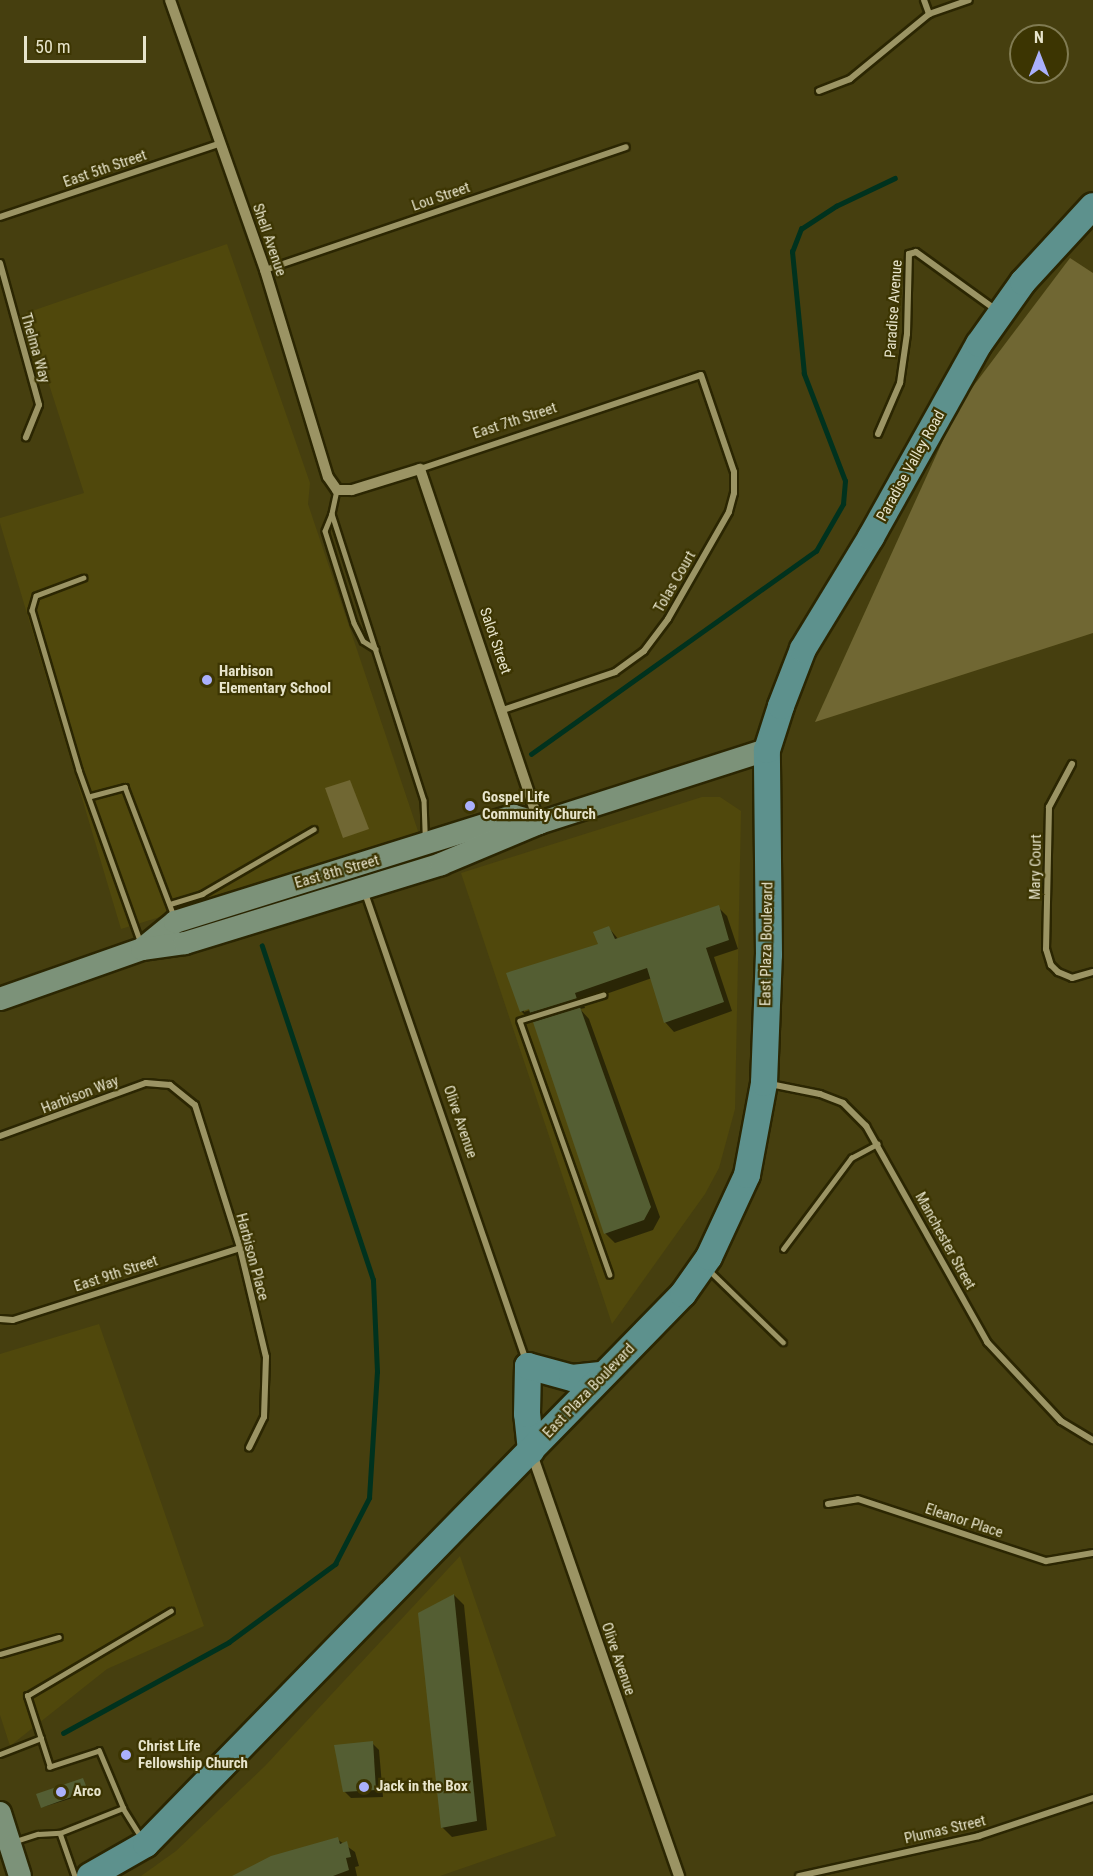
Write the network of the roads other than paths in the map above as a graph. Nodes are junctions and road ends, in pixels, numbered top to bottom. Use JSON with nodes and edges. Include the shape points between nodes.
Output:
{"nodes":[{"id":1,"x":170,"y":0,"type":"edge"},
{"id":2,"x":924,"y":0,"type":"edge"},
{"id":3,"x":969,"y":0,"type":"edge"},
{"id":4,"x":929,"y":15,"type":"junction"},
{"id":5,"x":819,"y":91,"type":"dead end"},
{"id":6,"x":218,"y":144,"type":"junction"},
{"id":7,"x":626,"y":147,"type":"dead end"},
{"id":8,"x":1093,"y":206,"type":"edge"},
{"id":9,"x":0,"y":217,"type":"edge"},
{"id":10,"x":0,"y":263,"type":"edge"},
{"id":11,"x":265,"y":270,"type":"junction"},
{"id":12,"x":999,"y":312,"type":"junction"},
{"id":13,"x":701,"y":375,"type":"joint"},
{"id":14,"x":878,"y":434,"type":"dead end"},
{"id":15,"x":26,"y":437,"type":"dead end"},
{"id":16,"x":420,"y":469,"type":"junction"},
{"id":17,"x":337,"y":490,"type":"junction"},
{"id":18,"x":332,"y":514,"type":"junction"},
{"id":19,"x":84,"y":578,"type":"dead end"},
{"id":20,"x":377,"y":649,"type":"junction"},
{"id":21,"x":503,"y":710,"type":"junction"},
{"id":22,"x":767,"y":750,"type":"junction"},
{"id":23,"x":1072,"y":764,"type":"dead end"},
{"id":24,"x":91,"y":796,"type":"junction"},
{"id":25,"x":539,"y":823,"type":"junction"},
{"id":26,"x":314,"y":829,"type":"dead end"},
{"id":27,"x":425,"y":845,"type":"junction"},
{"id":28,"x":357,"y":866,"type":"junction"},
{"id":29,"x":364,"y":888,"type":"junction"},
{"id":30,"x":172,"y":913,"type":"junction"},
{"id":31,"x":142,"y":949,"type":"junction"},
{"id":32,"x":1093,"y":972,"type":"edge"},
{"id":33,"x":604,"y":995,"type":"dead end"},
{"id":34,"x":0,"y":999,"type":"edge"},
{"id":35,"x":764,"y":1083,"type":"junction"},
{"id":36,"x":170,"y":1085,"type":"joint"},
{"id":37,"x":0,"y":1136,"type":"edge"},
{"id":38,"x":877,"y":1144,"type":"junction"},
{"id":39,"x":240,"y":1248,"type":"junction"},
{"id":40,"x":783,"y":1249,"type":"dead end"},
{"id":41,"x":704,"y":1265,"type":"junction"},
{"id":42,"x":610,"y":1275,"type":"dead end"},
{"id":43,"x":0,"y":1319,"type":"edge"},
{"id":44,"x":783,"y":1341,"type":"dead end"},
{"id":45,"x":528,"y":1366,"type":"junction"},
{"id":46,"x":603,"y":1375,"type":"junction"},
{"id":47,"x":1093,"y":1440,"type":"edge"},
{"id":48,"x":249,"y":1448,"type":"dead end"},
{"id":49,"x":531,"y":1451,"type":"junction"},
{"id":50,"x":828,"y":1504,"type":"dead end"},
{"id":51,"x":1093,"y":1553,"type":"edge"},
{"id":52,"x":171,"y":1611,"type":"dead end"},
{"id":53,"x":59,"y":1637,"type":"dead end"},
{"id":54,"x":0,"y":1654,"type":"edge"},
{"id":55,"x":41,"y":1738,"type":"junction"},
{"id":56,"x":0,"y":1754,"type":"edge"},
{"id":57,"x":1093,"y":1798,"type":"edge"},
{"id":58,"x":123,"y":1808,"type":"junction"},
{"id":59,"x":0,"y":1813,"type":"edge"},
{"id":60,"x":60,"y":1833,"type":"junction"},
{"id":61,"x":10,"y":1843,"type":"junction"},
{"id":62,"x":146,"y":1844,"type":"junction"},
{"id":63,"x":20,"y":1876,"type":"edge"},
{"id":64,"x":75,"y":1876,"type":"edge"},
{"id":65,"x":90,"y":1876,"type":"edge"},
{"id":66,"x":679,"y":1876,"type":"edge"},
{"id":67,"x":799,"y":1876,"type":"edge"}],
"edges":[{"from":1,"to":6,"type":"street","name":"Shell Avenue"},
{"from":2,"to":4,"type":"street"},
{"from":3,"to":4,"type":"street"},
{"from":4,"to":5,"type":"street","via":[[850,79]]},
{"from":6,"to":9,"type":"street","name":"East 5th Street"},
{"from":6,"to":11,"type":"street","name":"Shell Avenue"},
{"from":7,"to":11,"type":"street","name":"Lou Street"},
{"from":8,"to":12,"type":"main road","name":"Paradise Valley Road"},
{"from":10,"to":15,"type":"street","name":"Thelma Way","via":[[39,405]]},
{"from":11,"to":17,"type":"street","name":"Shell Avenue","via":[[328,477]]},
{"from":12,"to":14,"type":"street","name":"Paradise Avenue","via":[[916,252],[909,254],[908,334],[900,383]]},
{"from":12,"to":22,"type":"main road","name":"Paradise Valley Road","via":[[803,649]]},
{"from":13,"to":16,"type":"street","name":"East 7th Street"},
{"from":13,"to":21,"type":"street","name":"Tolas Court","via":[[734,472],[734,494],[729,512],[668,619],[644,651],[615,672]]},
{"from":16,"to":17,"type":"street","name":"East 7th Street","via":[[352,490]]},
{"from":16,"to":21,"type":"street","name":"Salot Street"},
{"from":17,"to":18,"type":"lane"},
{"from":18,"to":20,"type":"lane"},
{"from":18,"to":20,"type":"lane","via":[[325,531],[354,623],[363,641]]},
{"from":19,"to":24,"type":"lane","via":[[36,596],[32,610],[79,770]]},
{"from":20,"to":27,"type":"lane","via":[[424,800]]},
{"from":21,"to":25,"type":"street","name":"Salot Street"},
{"from":22,"to":25,"type":"main road","name":"East 8th Street"},
{"from":22,"to":35,"type":"main road","name":"East Plaza Boulevard","via":[[769,955]]},
{"from":23,"to":32,"type":"street","name":"Mary Court","via":[[1050,807],[1046,949],[1058,972],[1072,978]]},
{"from":24,"to":30,"type":"lane","via":[[125,787]]},
{"from":24,"to":31,"type":"lane"},
{"from":25,"to":27,"type":"main road","name":"East 8th Street","via":[[514,816]]},
{"from":25,"to":29,"type":"main road","name":"East 8th Street","via":[[478,852]]},
{"from":26,"to":30,"type":"lane"},
{"from":27,"to":28,"type":"main road","name":"East 8th Street"},
{"from":28,"to":29,"type":"street","name":"Olive Avenue"},
{"from":28,"to":30,"type":"main road","name":"East 8th Street"},
{"from":29,"to":31,"type":"main road","name":"East 8th Street","via":[[185,943]]},
{"from":29,"to":45,"type":"street","name":"Olive Avenue"},
{"from":30,"to":31,"type":"main road","name":"East 8th Street"},
{"from":31,"to":34,"type":"main road","name":"East 8th Street"},
{"from":33,"to":42,"type":"lane","via":[[520,1021]]},
{"from":35,"to":38,"type":"street","name":"Manchester Street","via":[[820,1094],[843,1103],[866,1126]]},
{"from":35,"to":41,"type":"main road","name":"East Plaza Boulevard","via":[[747,1175],[728,1223]]},
{"from":36,"to":37,"type":"street","name":"Harbison Way","via":[[137,1085],[88,1107]]},
{"from":36,"to":39,"type":"street","name":"Harbison Place","via":[[195,1105]]},
{"from":38,"to":40,"type":"lane","via":[[851,1158]]},
{"from":38,"to":47,"type":"street","name":"Manchester Street","via":[[987,1342],[1061,1421]]},
{"from":39,"to":43,"type":"street","name":"East 9th Street","via":[[13,1320]]},
{"from":39,"to":48,"type":"street","name":"Harbison Place","via":[[266,1357],[264,1417]]},
{"from":41,"to":44,"type":"lane"},
{"from":41,"to":46,"type":"main road","name":"East Plaza Boulevard","via":[[683,1294]]},
{"from":45,"to":46,"type":"main road","via":[[572,1378]]},
{"from":45,"to":49,"type":"main road"},
{"from":46,"to":49,"type":"main road","name":"East Plaza Boulevard"},
{"from":49,"to":62,"type":"main road","name":"East Plaza Boulevard"},
{"from":49,"to":66,"type":"street","name":"Olive Avenue"},
{"from":50,"to":51,"type":"street","name":"Eleanor Place","via":[[858,1499],[1046,1561]]},
{"from":52,"to":55,"type":"lane","via":[[27,1696]]},
{"from":53,"to":54,"type":"lane"},
{"from":55,"to":56,"type":"lane"},
{"from":55,"to":58,"type":"lane","via":[[50,1767],[99,1750]]},
{"from":57,"to":67,"type":"street","name":"Plumas Street","via":[[979,1836]]},
{"from":58,"to":60,"type":"lane"},
{"from":58,"to":62,"type":"lane"},
{"from":59,"to":61,"type":"main road"},
{"from":60,"to":61,"type":"lane","via":[[38,1834]]},
{"from":60,"to":64,"type":"lane"},
{"from":61,"to":63,"type":"main road"},
{"from":62,"to":65,"type":"main road","name":"East Plaza Boulevard"}]}
